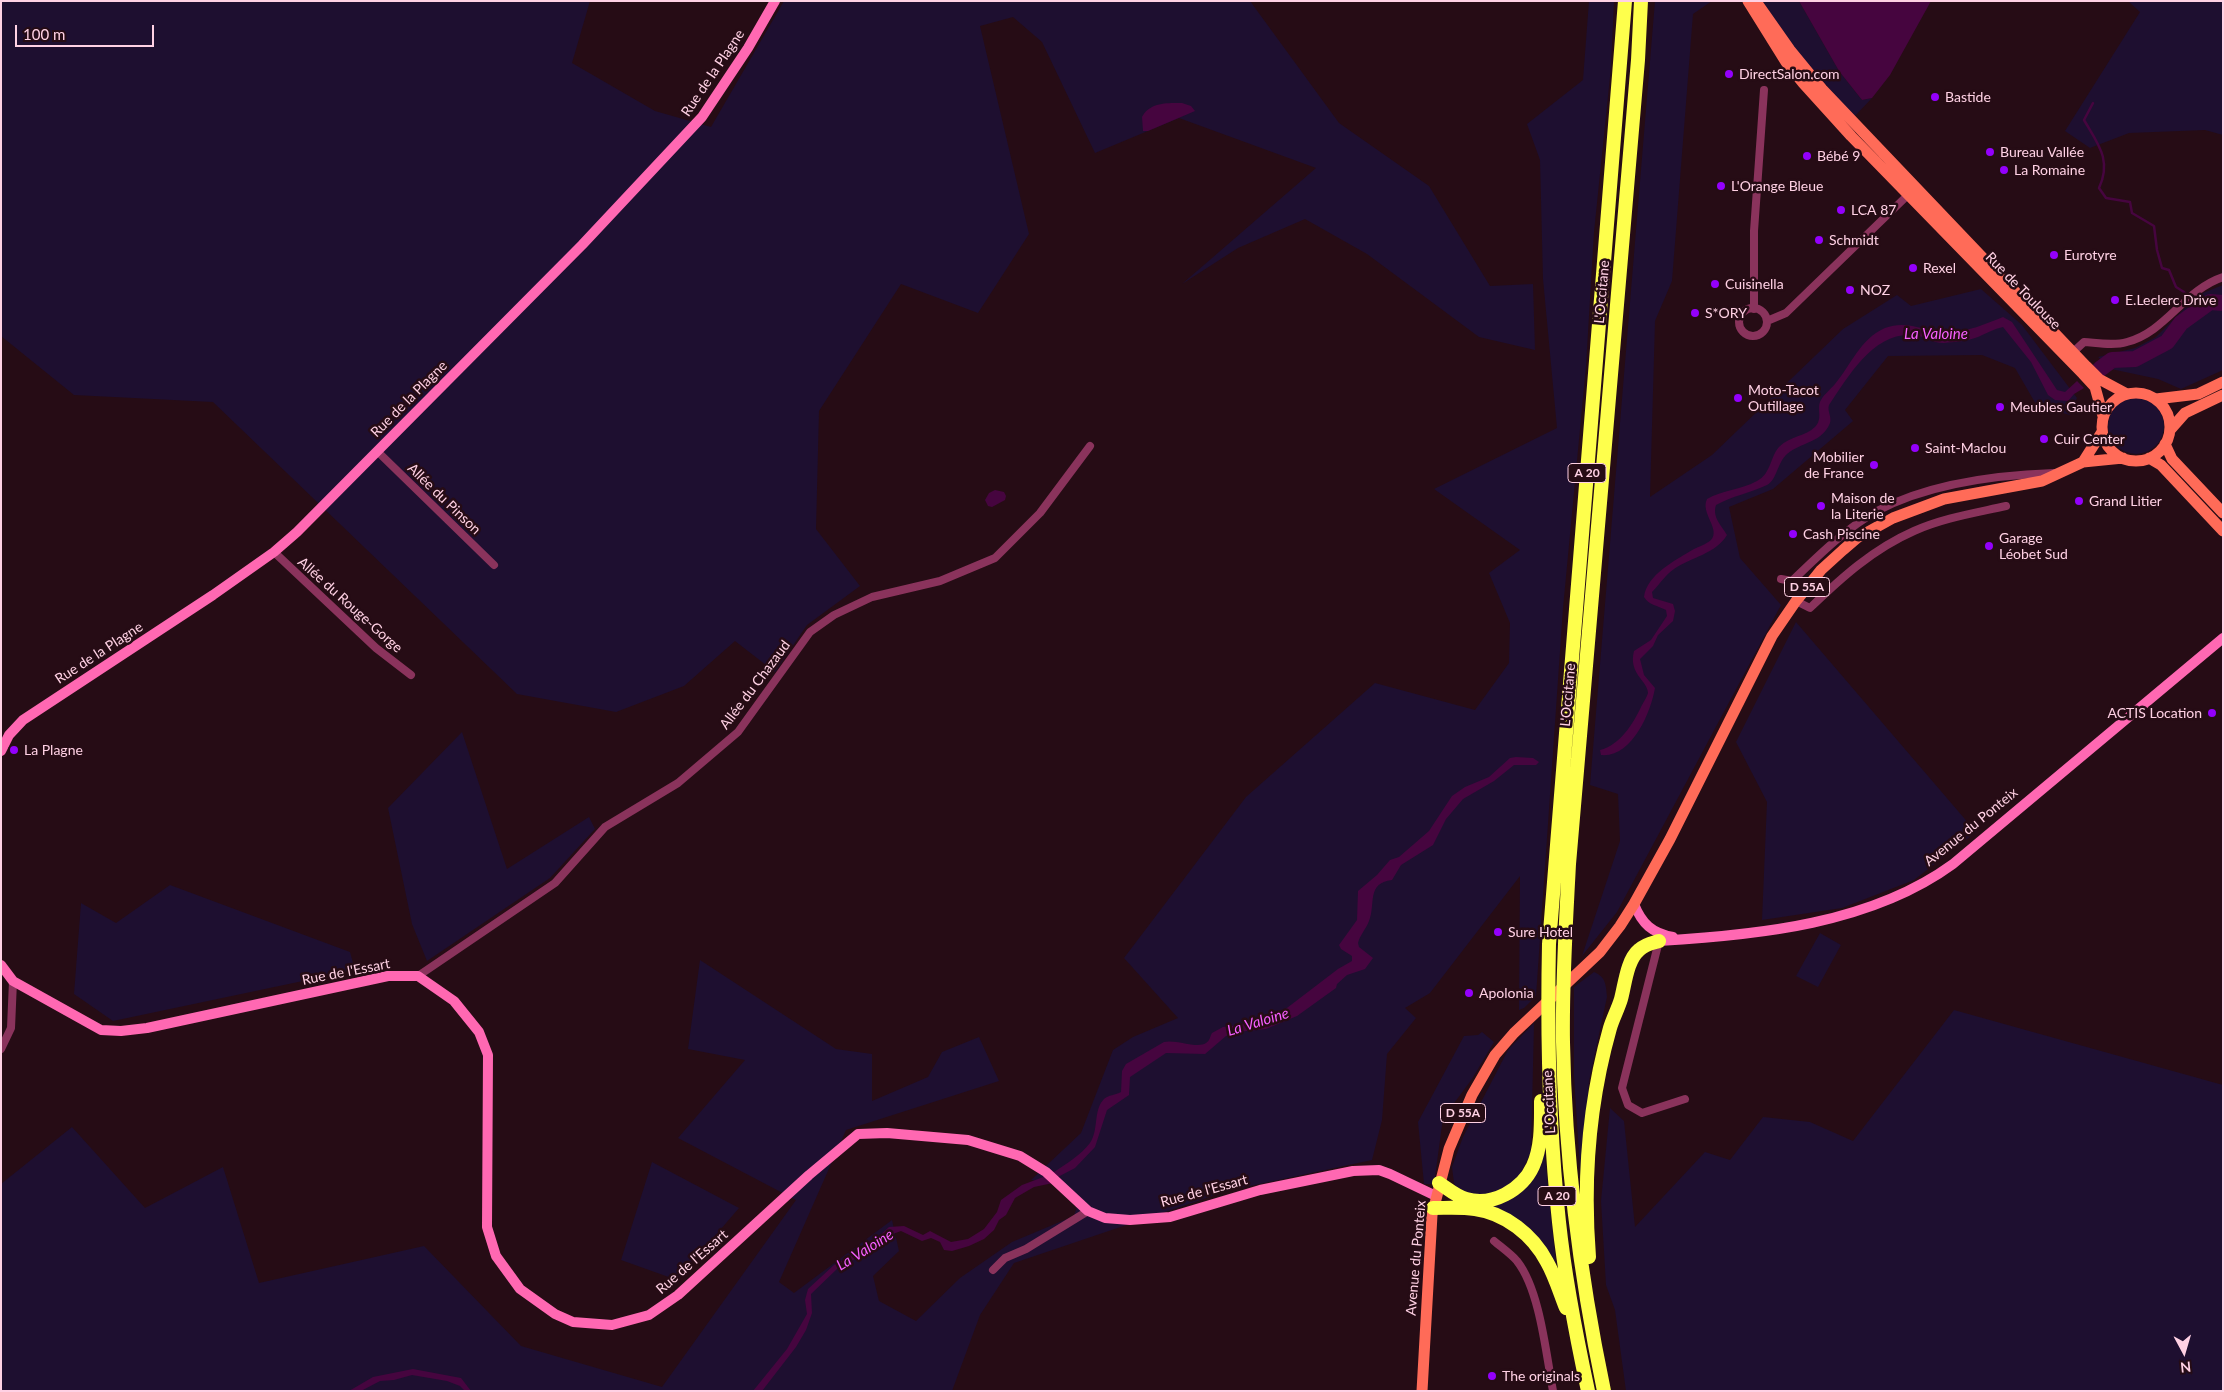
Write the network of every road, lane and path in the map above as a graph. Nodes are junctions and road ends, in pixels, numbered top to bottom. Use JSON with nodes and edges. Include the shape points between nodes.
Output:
{"nodes":[{"id":1,"x":776,"y":1,"type":"edge"},
{"id":2,"x":1625,"y":1,"type":"edge"},
{"id":3,"x":1641,"y":1,"type":"edge"},
{"id":4,"x":1748,"y":1,"type":"edge"},
{"id":5,"x":1756,"y":1,"type":"edge"},
{"id":6,"x":1764,"y":90,"type":"dead end"},
{"id":7,"x":1912,"y":191,"type":"junction"},
{"id":8,"x":2223,"y":277,"type":"edge"},
{"id":9,"x":1754,"y":309,"type":"junction"},
{"id":10,"x":1767,"y":321,"type":"junction"},
{"id":11,"x":2070,"y":355,"type":"junction"},
{"id":12,"x":2223,"y":382,"type":"edge"},
{"id":13,"x":2127,"y":394,"type":"junction"},
{"id":14,"x":2223,"y":396,"type":"edge"},
{"id":15,"x":2156,"y":399,"type":"junction"},
{"id":16,"x":2104,"y":416,"type":"junction"},
{"id":17,"x":2170,"y":430,"type":"junction"},
{"id":18,"x":2102,"y":432,"type":"junction"},
{"id":19,"x":2165,"y":444,"type":"junction"},
{"id":20,"x":1090,"y":446,"type":"dead end"},
{"id":21,"x":377,"y":451,"type":"junction"},
{"id":22,"x":2123,"y":458,"type":"junction"},
{"id":23,"x":2148,"y":458,"type":"junction"},
{"id":24,"x":2083,"y":462,"type":"junction"},
{"id":25,"x":2062,"y":473,"type":"junction"},
{"id":26,"x":2006,"y":506,"type":"dead end"},
{"id":27,"x":2223,"y":513,"type":"edge"},
{"id":28,"x":2223,"y":531,"type":"edge"},
{"id":29,"x":274,"y":552,"type":"junction"},
{"id":30,"x":494,"y":565,"type":"dead end"},
{"id":31,"x":1781,"y":578,"type":"dead end"},
{"id":32,"x":1792,"y":581,"type":"junction"},
{"id":33,"x":1799,"y":596,"type":"junction"},
{"id":34,"x":1810,"y":608,"type":"junction"},
{"id":35,"x":1812,"y":617,"type":"dead end"},
{"id":36,"x":2223,"y":638,"type":"edge"},
{"id":37,"x":411,"y":675,"type":"dead end"},
{"id":38,"x":5,"y":732,"type":"edge"},
{"id":39,"x":1,"y":751,"type":"edge"},
{"id":40,"x":1634,"y":904,"type":"junction"},
{"id":41,"x":1689,"y":939,"type":"junction"},
{"id":42,"x":1659,"y":941,"type":"junction"},
{"id":43,"x":1,"y":966,"type":"edge"},
{"id":44,"x":418,"y":976,"type":"junction"},
{"id":45,"x":13,"y":981,"type":"junction"},
{"id":46,"x":1,"y":1049,"type":"edge"},
{"id":47,"x":1548,"y":1064,"type":"junction"},
{"id":48,"x":1684,"y":1099,"type":"dead end"},
{"id":49,"x":1436,"y":1196,"type":"junction"},
{"id":50,"x":1088,"y":1211,"type":"junction"},
{"id":51,"x":1494,"y":1241,"type":"dead end"},
{"id":52,"x":993,"y":1270,"type":"dead end"},
{"id":53,"x":1585,"y":1282,"type":"junction"},
{"id":54,"x":1574,"y":1328,"type":"junction"},
{"id":55,"x":1422,"y":1391,"type":"edge"},
{"id":56,"x":1553,"y":1391,"type":"edge"},
{"id":57,"x":1588,"y":1391,"type":"edge"},
{"id":58,"x":1604,"y":1391,"type":"edge"}],
"edges":[{"from":1,"to":21,"type":"street","name":"Rue de la Plagne","via":[[702,117],[582,245]]},
{"from":2,"to":47,"type":"highway","name":"L'Occitane","number":"A 20","via":[[1553,875],[1548,953]]},
{"from":3,"to":53,"type":"highway","name":"L'Occitane","number":"A 20","via":[[1564,963],[1567,1137]]},
{"from":4,"to":7,"type":"main road","name":"Rue de Toulouse","via":[[1803,83]]},
{"from":5,"to":7,"type":"main road","name":"Rue de Toulouse","via":[[1790,50]]},
{"from":6,"to":9,"type":"street","via":[[1754,231]]},
{"from":7,"to":10,"type":"street","via":[[1786,313]]},
{"from":7,"to":11,"type":"main road","name":"Rue de Toulouse"},
{"from":8,"to":11,"type":"street","via":[[2191,294],[2144,337],[2125,343],[2084,342]]},
{"from":9,"to":10,"type":"street","via":[[1763,312]]},
{"from":9,"to":10,"type":"street","via":[[1746,310],[1740,318],[1744,333],[1760,334]]},
{"from":11,"to":13,"type":"main road","name":"Rue de Toulouse","via":[[2099,379]]},
{"from":11,"to":16,"type":"main road","name":"Rue de Toulouse","via":[[2095,387]]},
{"from":12,"to":15,"type":"main road","name":"Rue de Toulouse","via":[[2198,394]]},
{"from":13,"to":15,"type":"main road","name":"Rue de Toulouse","via":[[2142,393]]},
{"from":13,"to":16,"type":"main road","via":[[2117,398]]},
{"from":14,"to":17,"type":"main road","via":[[2185,413]]},
{"from":15,"to":17,"type":"main road","via":[[2167,413]]},
{"from":16,"to":18,"type":"main road","name":"Rue de Toulouse"},
{"from":17,"to":19,"type":"main road"},
{"from":18,"to":22,"type":"main road","via":[[2113,452]]},
{"from":18,"to":24,"type":"main road"},
{"from":19,"to":23,"type":"main road"},
{"from":19,"to":27,"type":"main road","via":[[2172,459]]},
{"from":20,"to":44,"type":"street","name":"Allée du Chazaud","via":[[1040,513],[995,558],[940,580],[872,597],[834,614],[810,632],[738,732],[678,783],[605,827],[555,883]]},
{"from":21,"to":29,"type":"street","name":"Rue de la Plagne"},
{"from":21,"to":30,"type":"street","name":"Allée du Pinson"},
{"from":22,"to":23,"type":"main road","via":[[2131,461]]},
{"from":22,"to":24,"type":"main road","number":"D 55A"},
{"from":23,"to":28,"type":"main road","via":[[2161,466]]},
{"from":24,"to":25,"type":"main road","number":"D 55A"},
{"from":25,"to":32,"type":"street","via":[[2027,474],[1925,490],[1877,512],[1828,547]]},
{"from":25,"to":33,"type":"main road","number":"D 55A","via":[[2042,481],[1944,499],[1893,518],[1850,544]]},
{"from":26,"to":34,"type":"street","via":[[1946,519],[1913,531],[1863,560]]},
{"from":29,"to":37,"type":"street","name":"Allée du Rouge-Gorge","via":[[376,648]]},
{"from":29,"to":38,"type":"street","name":"Rue de la Plagne"},
{"from":31,"to":32,"type":"street"},
{"from":32,"to":33,"type":"street"},
{"from":33,"to":34,"type":"street"},
{"from":33,"to":40,"type":"main road","number":"D 55A","via":[[1772,636]]},
{"from":34,"to":35,"type":"street"},
{"from":36,"to":41,"type":"street","name":"Avenue du Ponteix","via":[[1953,864],[1920,886],[1881,904],[1834,918]]},
{"from":38,"to":39,"type":"street","name":"Rue de la Plagne"},
{"from":40,"to":41,"type":"street","via":[[1650,929],[1661,935]]},
{"from":40,"to":49,"type":"main road","name":"Avenue du Ponteix","number":"D 55A","via":[[1603,948],[1495,1055],[1458,1125]]},
{"from":41,"to":42,"type":"street","name":"Avenue du Ponteix"},
{"from":42,"to":48,"type":"street","via":[[1622,1088],[1628,1105],[1642,1113]]},
{"from":42,"to":53,"type":"highway","via":[[1638,950],[1632,960],[1610,1027],[1591,1131],[1586,1212],[1589,1266]]},
{"from":43,"to":45,"type":"street","name":"Rue de l'Essart"},
{"from":44,"to":45,"type":"street","name":"Rue de l'Essart","via":[[388,976],[121,1031],[100,1030]]},
{"from":44,"to":50,"type":"street","name":"Rue de l'Essart","via":[[454,1001],[479,1032],[488,1055],[487,1227],[496,1256],[520,1289],[555,1314],[573,1322],[612,1325],[649,1315],[678,1296],[858,1134],[887,1133],[968,1140],[1020,1156],[1046,1172]]},
{"from":45,"to":46,"type":"street","via":[[11,1028]]},
{"from":47,"to":49,"type":"highway","via":[[1542,1082],[1537,1153],[1523,1181],[1508,1193],[1480,1201]]},
{"from":47,"to":54,"type":"highway","name":"L'Occitane","number":"A 20","via":[[1559,1222]]},
{"from":49,"to":50,"type":"street","name":"Rue de l'Essart","via":[[1379,1170],[1353,1170],[1260,1190],[1170,1217],[1130,1220],[1105,1218]]},
{"from":49,"to":54,"type":"highway","via":[[1507,1220],[1521,1230],[1547,1262]]},
{"from":49,"to":55,"type":"main road","name":"Avenue du Ponteix","number":"D 55A"},
{"from":50,"to":52,"type":"street","via":[[1026,1249],[1005,1258]]},
{"from":51,"to":56,"type":"street","via":[[1516,1260],[1528,1284],[1538,1313]]},
{"from":53,"to":58,"type":"highway","name":"L'Occitane","number":"A 20"},
{"from":54,"to":57,"type":"highway","name":"L'Occitane","number":"A 20"}]}
